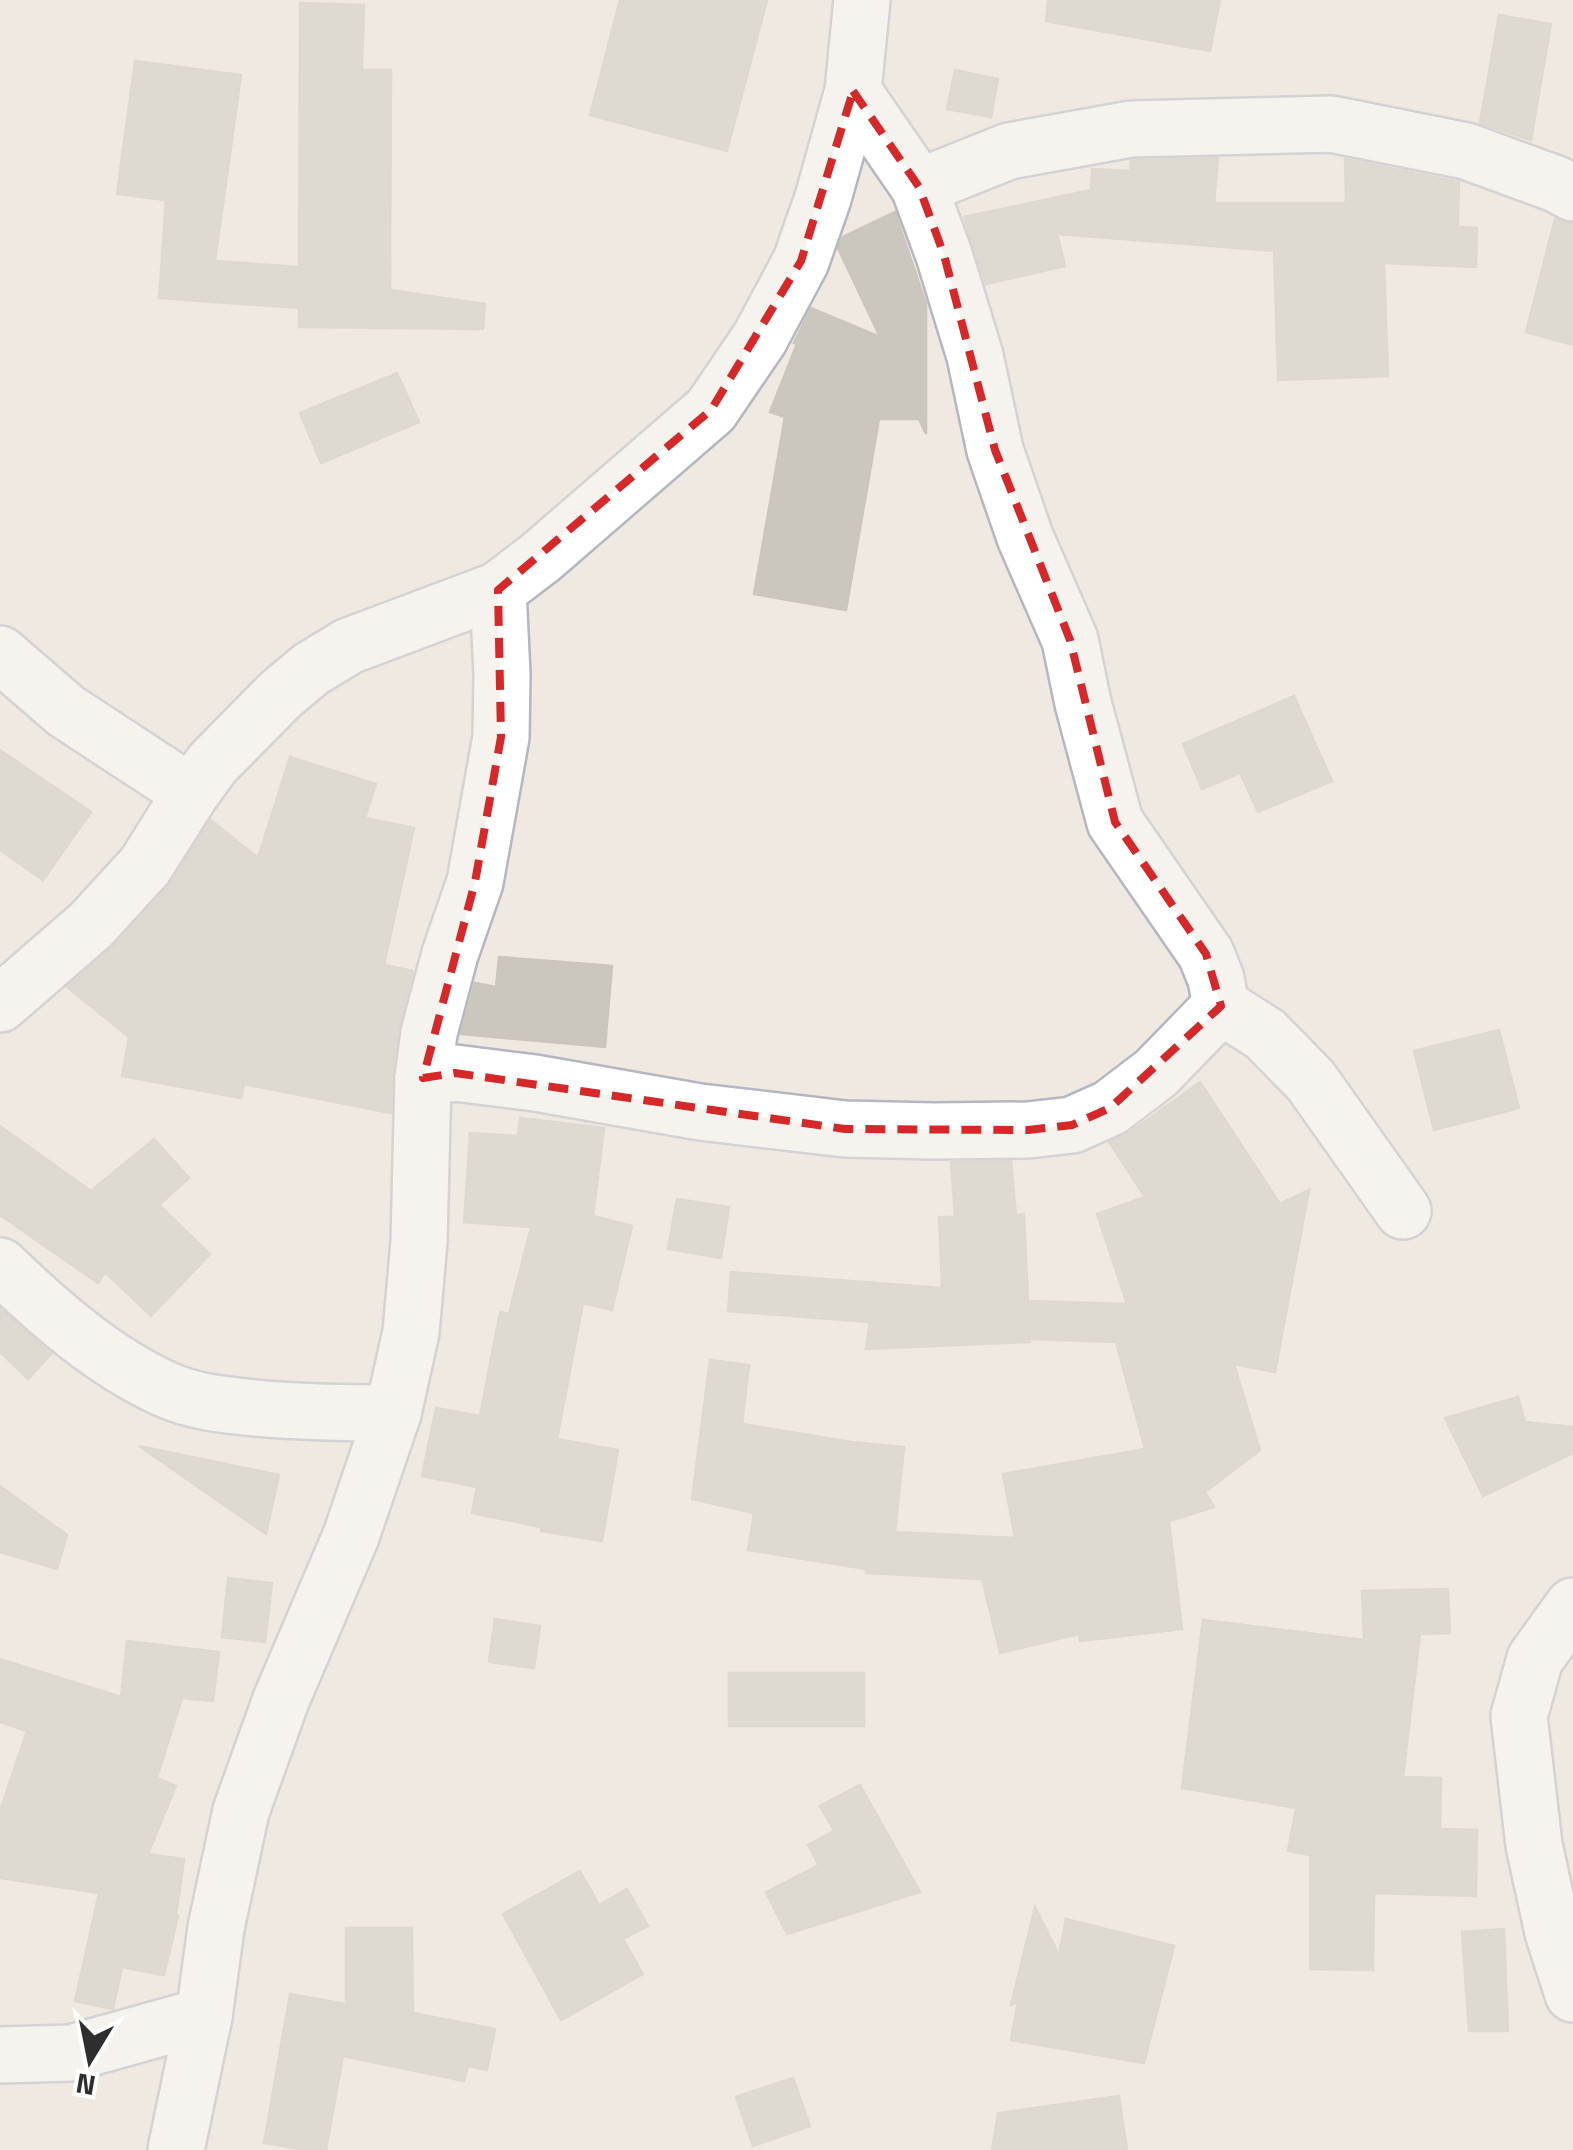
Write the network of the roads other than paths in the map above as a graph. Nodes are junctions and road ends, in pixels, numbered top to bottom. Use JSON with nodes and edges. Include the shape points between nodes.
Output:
{"nodes":[{"id":1,"x":862,"y":0,"type":"edge"},
{"id":2,"x":854,"y":91,"type":"junction"},
{"id":3,"x":920,"y":187,"type":"junction"},
{"id":4,"x":1573,"y":193,"type":"edge"},
{"id":5,"x":498,"y":590,"type":"junction"},
{"id":6,"x":0,"y":654,"type":"edge"},
{"id":7,"x":191,"y":793,"type":"junction"},
{"id":8,"x":0,"y":1004,"type":"edge"},
{"id":9,"x":1220,"y":1006,"type":"junction"},
{"id":10,"x":423,"y":1078,"type":"junction"},
{"id":11,"x":1402,"y":1211,"type":"dead end"},
{"id":12,"x":0,"y":1266,"type":"edge"},
{"id":13,"x":393,"y":1413,"type":"junction"},
{"id":14,"x":1573,"y":1606,"type":"edge"},
{"id":15,"x":1573,"y":1994,"type":"edge"},
{"id":16,"x":204,"y":2016,"type":"junction"},
{"id":17,"x":0,"y":2055,"type":"edge"},
{"id":18,"x":176,"y":2150,"type":"edge"}],
"edges":[{"from":1,"to":2,"type":"street"},
{"from":2,"to":3,"type":"street"},
{"from":2,"to":5,"type":"street","via":[[801,261],[711,410]]},
{"from":3,"to":4,"type":"street","via":[[1009,152],[1130,129],[1331,124],[1466,151]]},
{"from":3,"to":9,"type":"street","via":[[975,356],[995,450],[1070,640],[1115,822],[1206,954]]},
{"from":5,"to":7,"type":"street","via":[[349,646],[311,668]]},
{"from":5,"to":10,"type":"street","via":[[501,737],[475,882],[429,1032]]},
{"from":6,"to":7,"type":"street","via":[[66,711]]},
{"from":7,"to":8,"type":"street","via":[[145,866]]},
{"from":9,"to":10,"type":"street","via":[[1156,1074],[1072,1126],[845,1129],[455,1073]]},
{"from":9,"to":11,"type":"street","via":[[1265,1034],[1311,1081]]},
{"from":10,"to":13,"type":"street","via":[[412,1332]]},
{"from":12,"to":13,"type":"street","via":[[116,1362],[168,1390],[216,1404]]},
{"from":13,"to":16,"type":"street","via":[[242,1811]]},
{"from":14,"to":15,"type":"street","via":[[1535,1659],[1519,1716],[1534,1846]]},
{"from":16,"to":17,"type":"street","via":[[71,2053]]},
{"from":16,"to":18,"type":"street"}]}
